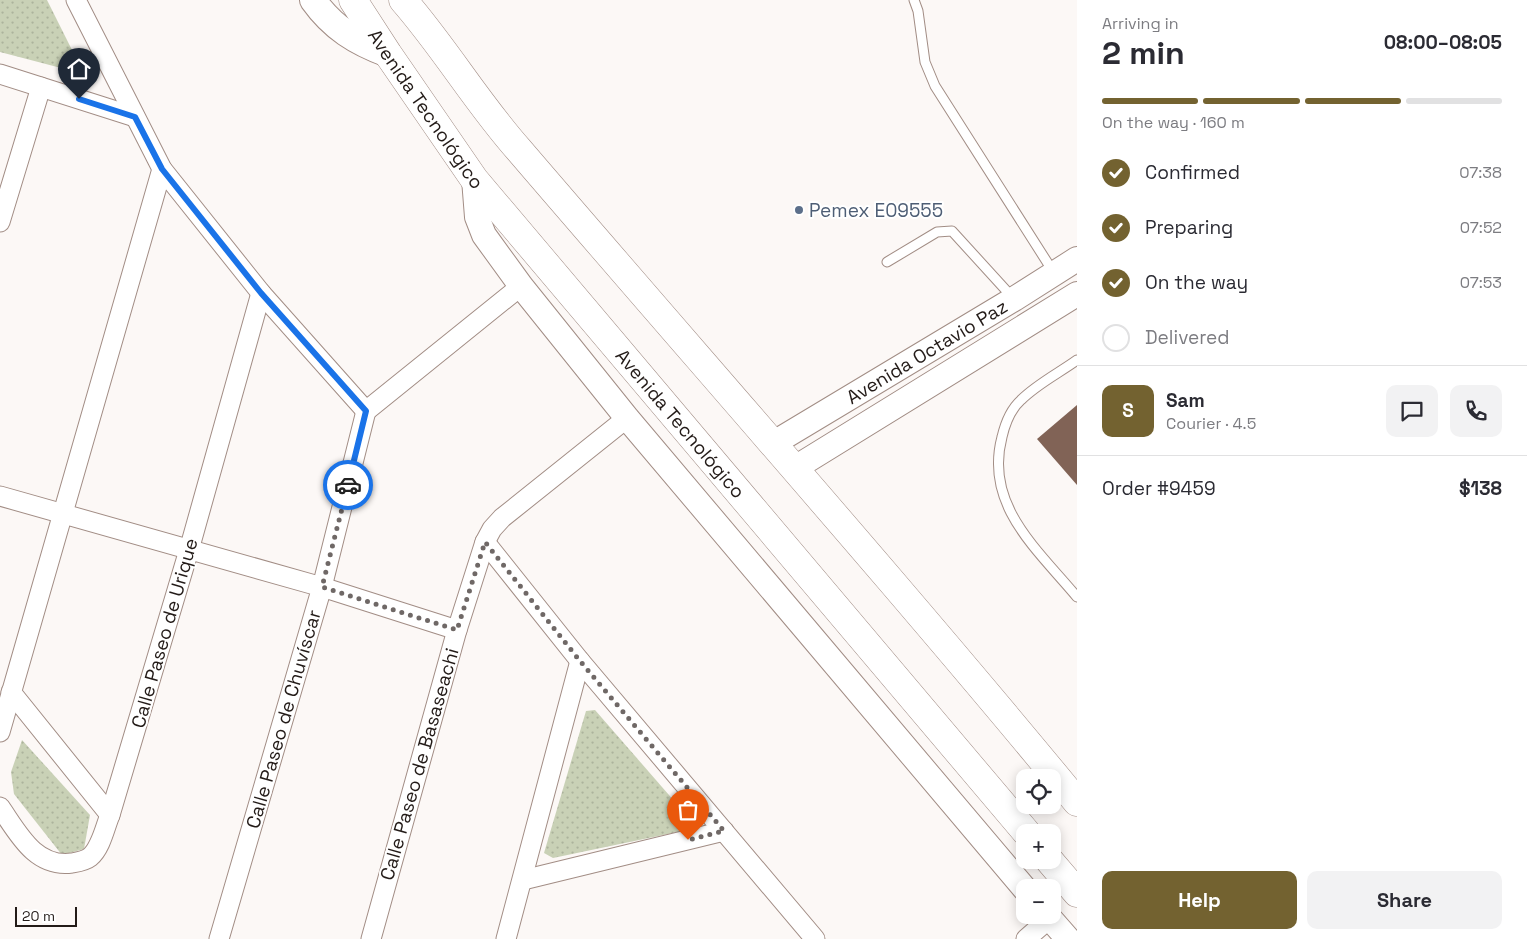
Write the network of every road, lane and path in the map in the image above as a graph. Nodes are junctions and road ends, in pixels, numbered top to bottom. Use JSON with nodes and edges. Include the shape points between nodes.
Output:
{"nodes":[{"id":1,"x":76,"y":0,"type":"edge"},
{"id":2,"x":313,"y":0,"type":"edge"},
{"id":3,"x":353,"y":0,"type":"edge"},
{"id":4,"x":914,"y":0,"type":"edge"},
{"id":5,"x":405,"y":1,"type":"edge"},
{"id":6,"x":388,"y":54,"type":"junction"},
{"id":7,"x":0,"y":74,"type":"edge"},
{"id":8,"x":41,"y":87,"type":"junction"},
{"id":9,"x":135,"y":117,"type":"junction"},
{"id":10,"x":162,"y":169,"type":"junction"},
{"id":11,"x":474,"y":180,"type":"junction"},
{"id":12,"x":0,"y":222,"type":"edge"},
{"id":13,"x":1077,"y":259,"type":"edge"},
{"id":14,"x":887,"y":262,"type":"dead end"},
{"id":15,"x":1054,"y":273,"type":"junction"},
{"id":16,"x":522,"y":286,"type":"junction"},
{"id":17,"x":261,"y":293,"type":"junction"},
{"id":18,"x":1077,"y":294,"type":"edge"},
{"id":19,"x":1014,"y":299,"type":"junction"},
{"id":20,"x":1077,"y":360,"type":"edge"},
{"id":21,"x":366,"y":411,"type":"junction"},
{"id":22,"x":627,"y":418,"type":"junction"},
{"id":23,"x":774,"y":443,"type":"junction"},
{"id":24,"x":795,"y":468,"type":"junction"},
{"id":25,"x":0,"y":496,"type":"edge"},
{"id":26,"x":62,"y":513,"type":"junction"},
{"id":27,"x":485,"y":542,"type":"junction"},
{"id":28,"x":189,"y":550,"type":"junction"},
{"id":29,"x":322,"y":587,"type":"junction"},
{"id":30,"x":1077,"y":597,"type":"edge"},
{"id":31,"x":457,"y":630,"type":"junction"},
{"id":32,"x":580,"y":661,"type":"junction"},
{"id":33,"x":11,"y":692,"type":"junction"},
{"id":34,"x":0,"y":732,"type":"edge"},
{"id":35,"x":1077,"y":802,"type":"edge"},
{"id":36,"x":0,"y":806,"type":"edge"},
{"id":37,"x":110,"y":815,"type":"junction"},
{"id":38,"x":1019,"y":824,"type":"edge"},
{"id":39,"x":724,"y":831,"type":"junction"},
{"id":40,"x":1056,"y":869,"type":"edge"},
{"id":41,"x":1017,"y":879,"type":"edge"},
{"id":42,"x":523,"y":880,"type":"junction"},
{"id":43,"x":1077,"y":894,"type":"edge"},
{"id":44,"x":1041,"y":924,"type":"edge"},
{"id":45,"x":1054,"y":924,"type":"edge"},
{"id":46,"x":219,"y":939,"type":"edge"},
{"id":47,"x":371,"y":939,"type":"edge"},
{"id":48,"x":506,"y":939,"type":"edge"},
{"id":49,"x":815,"y":939,"type":"edge"},
{"id":50,"x":1026,"y":939,"type":"edge"},
{"id":51,"x":1068,"y":939,"type":"edge"}],
"edges":[{"from":1,"to":9,"type":"street"},
{"from":2,"to":6,"type":"main road","via":[[338,28],[358,42]]},
{"from":3,"to":6,"type":"main road","name":"Avenida Tecnológico"},
{"from":4,"to":15,"type":"lane","via":[[925,62],[935,86]]},
{"from":5,"to":23,"type":"main road","via":[[516,147]]},
{"from":6,"to":11,"type":"main road","name":"Avenida Tecnológico"},
{"from":7,"to":8,"type":"street"},
{"from":8,"to":9,"type":"street"},
{"from":8,"to":12,"type":"street"},
{"from":9,"to":10,"type":"street"},
{"from":10,"to":17,"type":"street"},
{"from":10,"to":26,"type":"street"},
{"from":11,"to":16,"type":"street","via":[[478,217],[484,235]]},
{"from":11,"to":38,"type":"main road","name":"Avenida Tecnológico"},
{"from":13,"to":15,"type":"street","name":"Avenida Octavio Paz"},
{"from":14,"to":19,"type":"lane","via":[[937,232],[952,232]]},
{"from":15,"to":19,"type":"street","name":"Avenida Octavio Paz"},
{"from":16,"to":21,"type":"street"},
{"from":16,"to":22,"type":"street"},
{"from":17,"to":21,"type":"street"},
{"from":17,"to":28,"type":"street","name":"Calle Paseo de Urique"},
{"from":18,"to":24,"type":"street","name":"Avenida Octavio Paz"},
{"from":19,"to":23,"type":"street","name":"Avenida Octavio Paz"},
{"from":20,"to":30,"type":"lane","via":[[1020,400],[1006,424],[998,452],[999,486],[1015,524]]},
{"from":21,"to":29,"type":"street","name":"Calle Paseo de Chuvíscar"},
{"from":22,"to":27,"type":"street","name":"Calle Paseo de Basaseachi","via":[[502,518]]},
{"from":22,"to":41,"type":"street"},
{"from":23,"to":24,"type":"main road"},
{"from":24,"to":35,"type":"main road"},
{"from":25,"to":26,"type":"street"},
{"from":26,"to":28,"type":"street"},
{"from":26,"to":33,"type":"street"},
{"from":27,"to":31,"type":"street","name":"Calle Paseo de Basaseachi"},
{"from":27,"to":32,"type":"street"},
{"from":28,"to":29,"type":"street"},
{"from":28,"to":37,"type":"street","name":"Calle Paseo de Urique"},
{"from":29,"to":31,"type":"street"},
{"from":29,"to":46,"type":"street","name":"Calle Paseo de Chuvíscar"},
{"from":31,"to":47,"type":"street","name":"Calle Paseo de Basaseachi"},
{"from":32,"to":39,"type":"street"},
{"from":32,"to":42,"type":"street"},
{"from":33,"to":34,"type":"street"},
{"from":33,"to":37,"type":"street"},
{"from":36,"to":37,"type":"street","name":"Calle Paseo de Urique","via":[[38,856],[52,863],[66,864],[89,858]]},
{"from":39,"to":42,"type":"street"},
{"from":39,"to":49,"type":"street"},
{"from":40,"to":43,"type":"main road"},
{"from":42,"to":48,"type":"street"},
{"from":44,"to":50,"type":"street"},
{"from":45,"to":51,"type":"street"}]}
